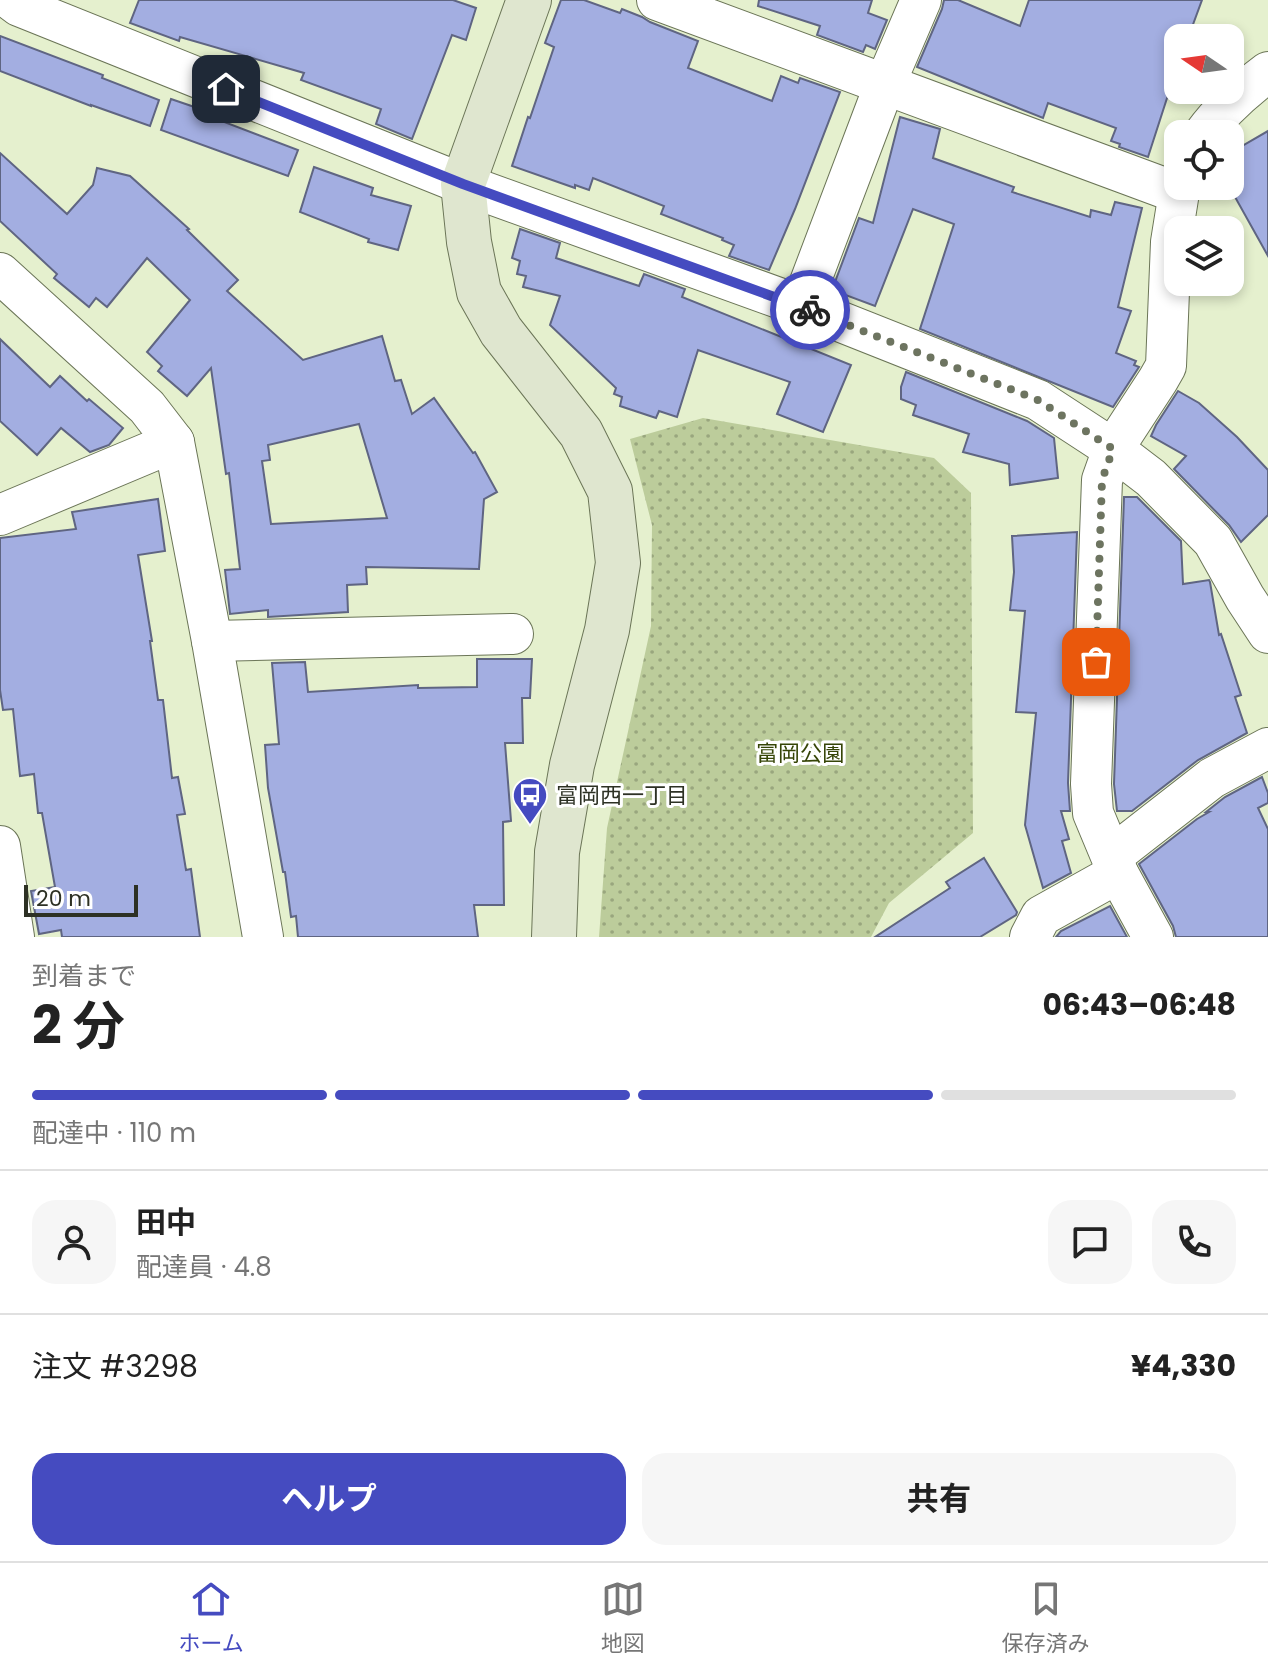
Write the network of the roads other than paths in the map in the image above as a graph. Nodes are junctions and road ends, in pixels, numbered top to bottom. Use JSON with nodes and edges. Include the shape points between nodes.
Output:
{"nodes":[{"id":1,"x":529,"y":0,"type":"edge"},
{"id":2,"x":657,"y":0,"type":"edge"},
{"id":3,"x":921,"y":0,"type":"edge"},
{"id":4,"x":17,"y":2,"type":"edge"},
{"id":5,"x":1268,"y":72,"type":"edge"},
{"id":6,"x":885,"y":84,"type":"junction"},
{"id":7,"x":1214,"y":120,"type":"edge"},
{"id":8,"x":463,"y":184,"type":"junction"},
{"id":9,"x":1164,"y":184,"type":"edge"},
{"id":10,"x":1177,"y":200,"type":"edge"},
{"id":11,"x":0,"y":273,"type":"edge"},
{"id":12,"x":801,"y":306,"type":"junction"},
{"id":13,"x":174,"y":442,"type":"junction"},
{"id":14,"x":1113,"y":449,"type":"junction"},
{"id":15,"x":0,"y":515,"type":"edge"},
{"id":16,"x":1268,"y":633,"type":"edge"},
{"id":17,"x":513,"y":634,"type":"dead end"},
{"id":18,"x":212,"y":641,"type":"junction"},
{"id":19,"x":1268,"y":748,"type":"edge"},
{"id":20,"x":0,"y":846,"type":"edge"},
{"id":21,"x":1115,"y":865,"type":"junction"},
{"id":22,"x":14,"y":937,"type":"edge"},
{"id":23,"x":263,"y":937,"type":"edge"},
{"id":24,"x":554,"y":937,"type":"edge"},
{"id":25,"x":1030,"y":937,"type":"edge"},
{"id":26,"x":1153,"y":937,"type":"edge"}],
"edges":[{"from":1,"to":8,"type":"street"},
{"from":2,"to":6,"type":"street"},
{"from":3,"to":6,"type":"street"},
{"from":4,"to":8,"type":"street"},
{"from":5,"to":7,"type":"street"},
{"from":6,"to":9,"type":"street"},
{"from":6,"to":12,"type":"street"},
{"from":8,"to":12,"type":"street"},
{"from":8,"to":24,"type":"street","via":[[479,292],[501,331],[581,433],[610,491],[618,563],[557,852]]},
{"from":10,"to":14,"type":"street","via":[[1166,366]]},
{"from":11,"to":13,"type":"street","via":[[147,407]]},
{"from":12,"to":14,"type":"street","via":[[1038,400]]},
{"from":13,"to":15,"type":"street"},
{"from":13,"to":18,"type":"street"},
{"from":14,"to":16,"type":"street","via":[[1151,478],[1213,541]]},
{"from":14,"to":21,"type":"street","via":[[1102,480],[1091,784],[1093,813]]},
{"from":17,"to":18,"type":"street"},
{"from":18,"to":23,"type":"street"},
{"from":19,"to":21,"type":"street","via":[[1212,778]]},
{"from":20,"to":22,"type":"street"},
{"from":21,"to":25,"type":"street","via":[[1041,916]]},
{"from":21,"to":26,"type":"street"}]}
